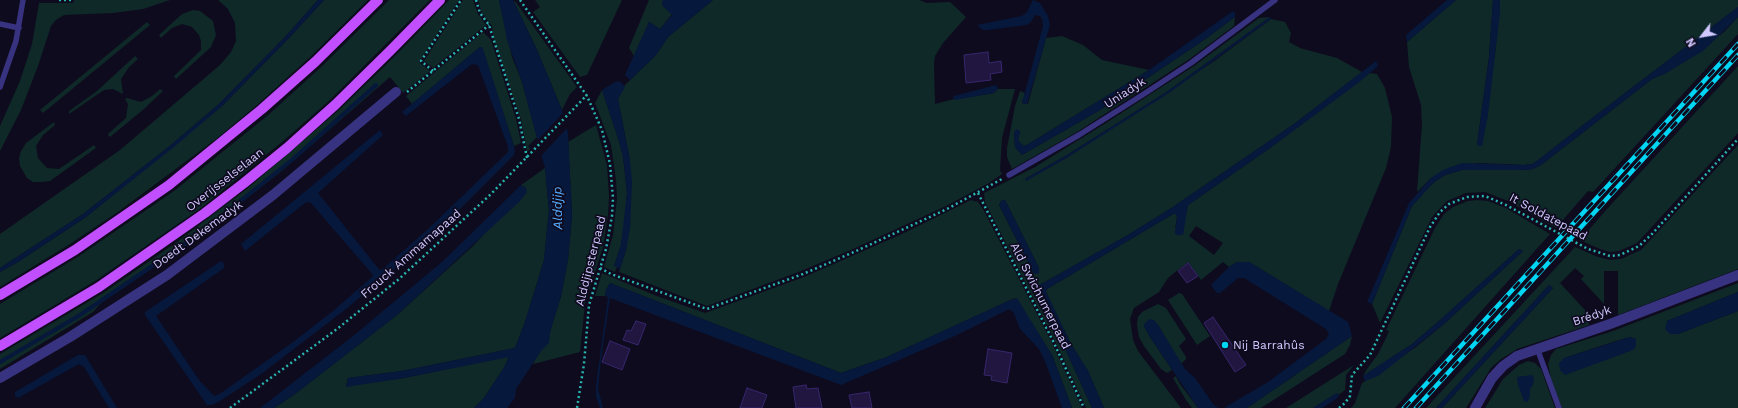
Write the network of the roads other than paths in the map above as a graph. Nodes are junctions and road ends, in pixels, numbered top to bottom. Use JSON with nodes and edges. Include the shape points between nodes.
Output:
{"nodes":[{"id":1,"x":24,"y":0,"type":"edge"},
{"id":2,"x":378,"y":0,"type":"edge"},
{"id":3,"x":440,"y":0,"type":"edge"},
{"id":4,"x":1275,"y":0,"type":"edge"},
{"id":5,"x":0,"y":24,"type":"edge"},
{"id":6,"x":19,"y":28,"type":"junction"},
{"id":7,"x":0,"y":87,"type":"edge"},
{"id":8,"x":396,"y":92,"type":"road end"},
{"id":9,"x":1009,"y":175,"type":"road end"},
{"id":10,"x":1738,"y":275,"type":"edge"},
{"id":11,"x":0,"y":295,"type":"edge"},
{"id":12,"x":0,"y":346,"type":"edge"},
{"id":13,"x":1537,"y":348,"type":"junction"},
{"id":14,"x":0,"y":378,"type":"edge"},
{"id":15,"x":1475,"y":408,"type":"edge"},
{"id":16,"x":1559,"y":408,"type":"edge"}],
"edges":[{"from":1,"to":6,"type":"lane"},
{"from":2,"to":11,"type":"main road","via":[[315,62],[262,109],[169,184],[75,250]]},
{"from":3,"to":12,"type":"main road","name":"Overijsselselaan","via":[[335,105],[244,183],[105,283]]},
{"from":4,"to":9,"type":"lane","name":"Uniadyk","via":[[1147,92]]},
{"from":5,"to":6,"type":"lane"},
{"from":6,"to":7,"type":"lane"},
{"from":8,"to":14,"type":"street","name":"Doedt Dekemadyk","via":[[273,195],[166,275],[70,337]]},
{"from":10,"to":13,"type":"street","name":"Brédyk","via":[[1610,324]]},
{"from":13,"to":15,"type":"street","name":"Brédyk","via":[[1517,356],[1503,366],[1492,378]]},
{"from":13,"to":16,"type":"lane"}]}
